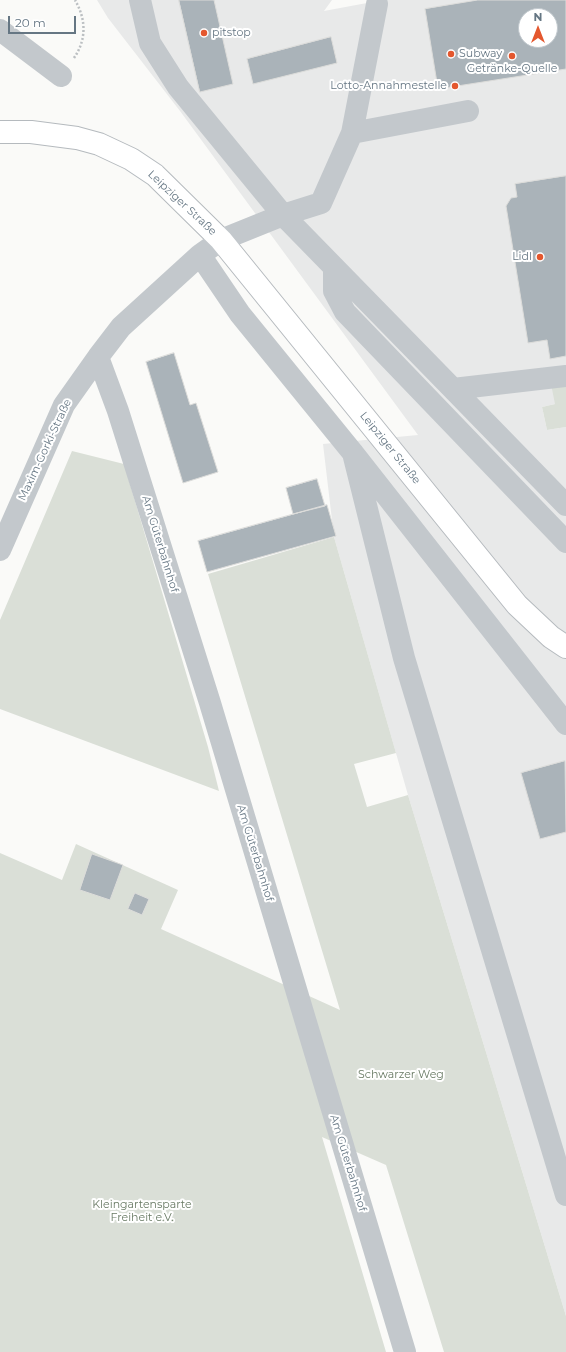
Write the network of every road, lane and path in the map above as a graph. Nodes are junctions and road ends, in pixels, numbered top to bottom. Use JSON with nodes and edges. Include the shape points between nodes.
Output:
{"nodes":[{"id":1,"x":75,"y":0,"type":"edge"},
{"id":2,"x":140,"y":0,"type":"edge"},
{"id":3,"x":377,"y":4,"type":"dead end"},
{"id":4,"x":0,"y":30,"type":"edge"},
{"id":5,"x":61,"y":76,"type":"joint"},
{"id":6,"x":468,"y":111,"type":"dead end"},
{"id":7,"x":0,"y":132,"type":"edge"},
{"id":8,"x":352,"y":133,"type":"junction"},
{"id":9,"x":283,"y":215,"type":"junction"},
{"id":10,"x":221,"y":240,"type":"junction"},
{"id":11,"x":200,"y":255,"type":"junction"},
{"id":12,"x":334,"y":267,"type":"junction"},
{"id":13,"x":98,"y":357,"type":"junction"},
{"id":14,"x":566,"y":376,"type":"edge"},
{"id":15,"x":453,"y":390,"type":"junction"},
{"id":16,"x":353,"y":453,"type":"junction"},
{"id":17,"x":566,"y":505,"type":"edge"},
{"id":18,"x":566,"y":542,"type":"edge"},
{"id":19,"x":0,"y":550,"type":"edge"},
{"id":20,"x":566,"y":648,"type":"edge"},
{"id":21,"x":566,"y":724,"type":"edge"},
{"id":22,"x":566,"y":1195,"type":"edge"},
{"id":23,"x":405,"y":1352,"type":"edge"}],
"edges":[{"from":1,"to":5,"type":"path","via":[[84,25],[84,39]]},
{"from":2,"to":9,"type":"street","via":[[150,43],[178,87]]},
{"from":3,"to":8,"type":"street","name":"Leipziger Straße"},
{"from":4,"to":5,"type":"street"},
{"from":6,"to":8,"type":"street"},
{"from":7,"to":10,"type":"main road","name":"Leipziger Straße","via":[[31,132],[76,138],[99,144],[131,159],[155,175]]},
{"from":8,"to":9,"type":"street","name":"Leipziger Straße","via":[[321,204]]},
{"from":9,"to":10,"type":"street","name":"Leipziger Straße"},
{"from":9,"to":12,"type":"street"},
{"from":10,"to":11,"type":"street","name":"Maxim-Gorki-Straße"},
{"from":10,"to":20,"type":"main road","name":"Leipziger Straße","via":[[517,605]]},
{"from":11,"to":13,"type":"street","name":"Maxim-Gorki-Straße","via":[[121,327]]},
{"from":11,"to":16,"type":"street","via":[[240,314]]},
{"from":12,"to":15,"type":"street"},
{"from":12,"to":18,"type":"street","via":[[334,291],[345,312]]},
{"from":13,"to":19,"type":"street","name":"Maxim-Gorki-Straße","via":[[64,405]]},
{"from":13,"to":23,"type":"street","name":"Am Güterbahnhof","via":[[118,411],[210,703]]},
{"from":14,"to":15,"type":"street"},
{"from":15,"to":17,"type":"street"},
{"from":16,"to":21,"type":"street"},
{"from":16,"to":22,"type":"street","via":[[404,658]]}]}
